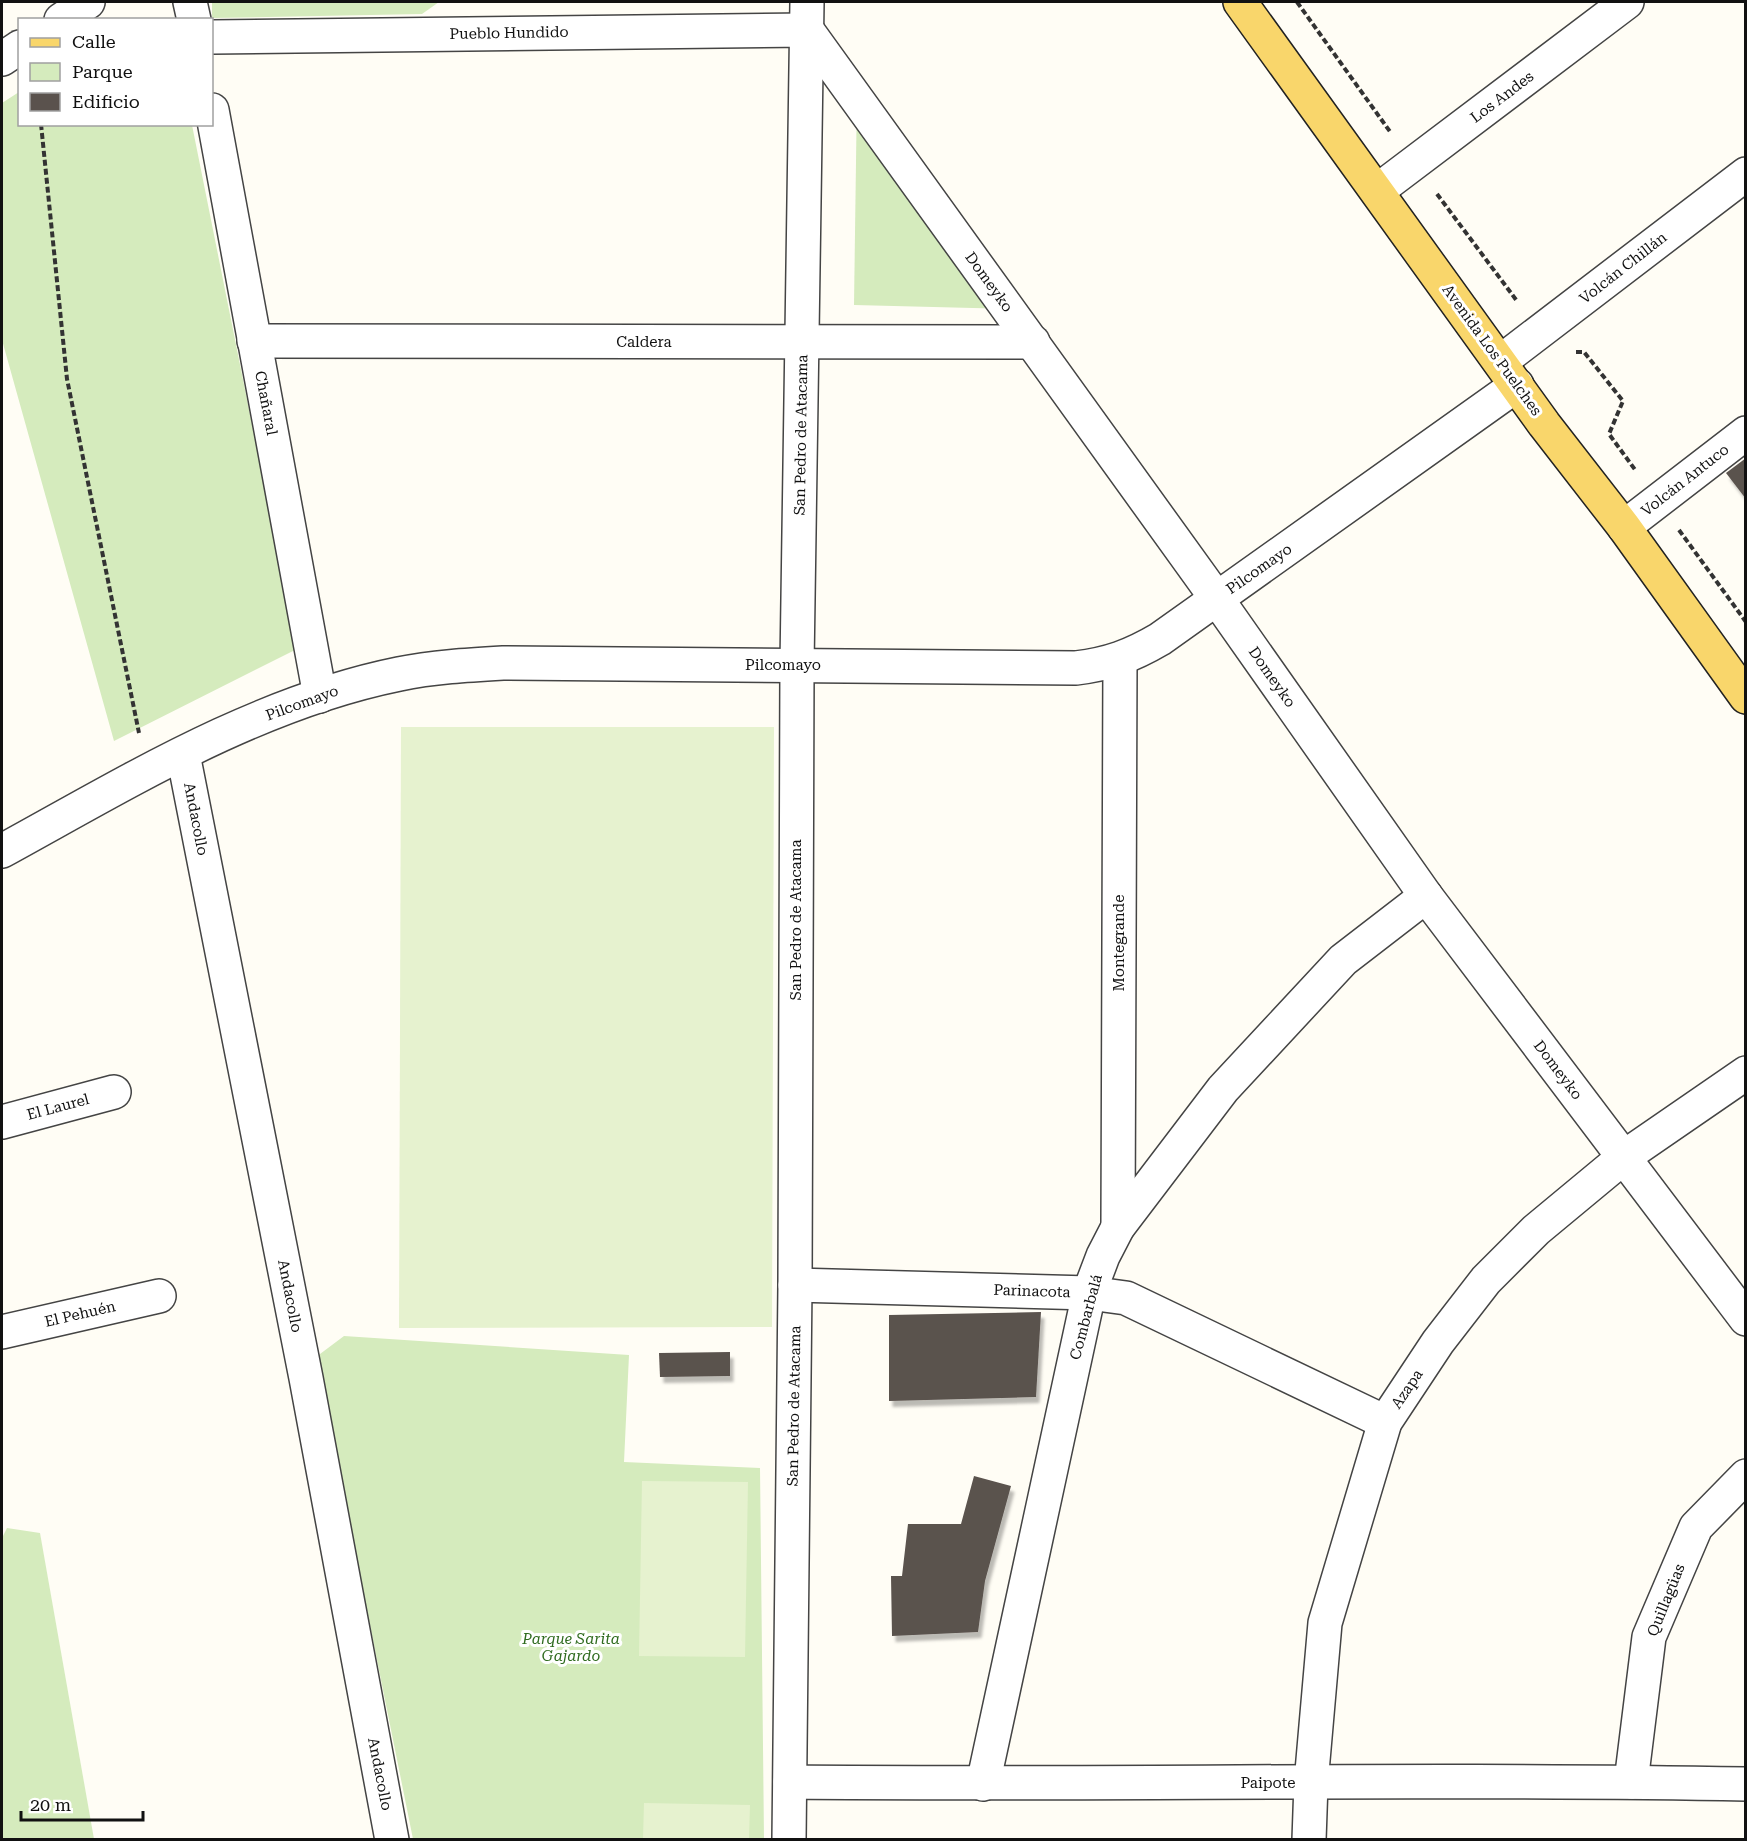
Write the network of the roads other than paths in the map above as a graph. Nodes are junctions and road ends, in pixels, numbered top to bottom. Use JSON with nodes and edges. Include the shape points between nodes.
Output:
{"nodes":[{"id":1,"x":190,"y":2,"type":"edge"},
{"id":2,"x":1240,"y":2,"type":"edge"},
{"id":3,"x":1612,"y":6,"type":"edge"},
{"id":4,"x":807,"y":16,"type":"edge"},
{"id":5,"x":194,"y":18,"type":"edge"},
{"id":6,"x":213,"y":37,"type":"edge"},
{"id":7,"x":18,"y":48,"type":"edge"},
{"id":8,"x":2,"y":59,"type":"edge"},
{"id":9,"x":213,"y":116,"type":"edge"},
{"id":10,"x":1746,"y":174,"type":"edge"},
{"id":11,"x":1377,"y":191,"type":"junction"},
{"id":12,"x":254,"y":342,"type":"junction"},
{"id":13,"x":802,"y":342,"type":"junction"},
{"id":14,"x":1033,"y":342,"type":"junction"},
{"id":15,"x":1509,"y":374,"type":"junction"},
{"id":16,"x":1746,"y":433,"type":"edge"},
{"id":17,"x":1624,"y":527,"type":"junction"},
{"id":18,"x":1217,"y":599,"type":"junction"},
{"id":19,"x":1120,"y":659,"type":"junction"},
{"id":20,"x":797,"y":665,"type":"junction"},
{"id":21,"x":320,"y":696,"type":"junction"},
{"id":22,"x":1746,"y":697,"type":"edge"},
{"id":23,"x":183,"y":754,"type":"junction"},
{"id":24,"x":2,"y":851,"type":"edge"},
{"id":25,"x":1426,"y":896,"type":"junction"},
{"id":26,"x":1746,"y":1073,"type":"edge"},
{"id":27,"x":114,"y":1092,"type":"dead end"},
{"id":28,"x":2,"y":1122,"type":"edge"},
{"id":29,"x":1624,"y":1157,"type":"junction"},
{"id":30,"x":1118,"y":1227,"type":"junction"},
{"id":31,"x":795,"y":1285,"type":"junction"},
{"id":32,"x":1089,"y":1293,"type":"junction"},
{"id":33,"x":159,"y":1296,"type":"dead end"},
{"id":34,"x":1746,"y":1319,"type":"edge"},
{"id":35,"x":2,"y":1332,"type":"edge"},
{"id":36,"x":1385,"y":1422,"type":"junction"},
{"id":37,"x":1746,"y":1476,"type":"edge"},
{"id":38,"x":790,"y":1782,"type":"junction"},
{"id":39,"x":1631,"y":1782,"type":"junction"},
{"id":40,"x":1311,"y":1783,"type":"junction"},
{"id":41,"x":983,"y":1784,"type":"junction"},
{"id":42,"x":1746,"y":1784,"type":"edge"},
{"id":43,"x":392,"y":1839,"type":"edge"},
{"id":44,"x":789,"y":1839,"type":"edge"},
{"id":45,"x":1309,"y":1839,"type":"edge"}],
"edges":[{"from":1,"to":5,"type":"street"},
{"from":2,"to":11,"type":"main road","name":"Avenida Los Puelches"},
{"from":3,"to":11,"type":"street","name":"Los Andes"},
{"from":4,"to":6,"type":"street","name":"Pueblo Hundido"},
{"from":4,"to":13,"type":"street","name":"San Pedro de Atacama"},
{"from":4,"to":14,"type":"street","name":"Domeyko"},
{"from":7,"to":8,"type":"street"},
{"from":9,"to":12,"type":"street","name":"Chañaral"},
{"from":10,"to":15,"type":"street","name":"Volcán Chillán"},
{"from":11,"to":15,"type":"main road","name":"Avenida Los Puelches"},
{"from":12,"to":13,"type":"street","name":"Caldera"},
{"from":12,"to":21,"type":"street","name":"Chañaral"},
{"from":13,"to":14,"type":"street","name":"Caldera"},
{"from":13,"to":20,"type":"street","name":"San Pedro de Atacama"},
{"from":14,"to":18,"type":"street","name":"Domeyko"},
{"from":15,"to":17,"type":"main road","name":"Avenida Los Puelches"},
{"from":15,"to":18,"type":"street","name":"Pilcomayo"},
{"from":16,"to":17,"type":"street","name":"Volcán Antuco"},
{"from":17,"to":22,"type":"main road","name":"Avenida Los Puelches"},
{"from":18,"to":19,"type":"street","name":"Pilcomayo","via":[[1160,639]]},
{"from":18,"to":25,"type":"street","name":"Domeyko"},
{"from":19,"to":20,"type":"street","name":"Pilcomayo","via":[[1076,668]]},
{"from":19,"to":30,"type":"street","name":"Montegrande"},
{"from":20,"to":21,"type":"street","name":"Pilcomayo","via":[[451,666],[360,683]]},
{"from":20,"to":31,"type":"street","name":"San Pedro de Atacama"},
{"from":21,"to":23,"type":"street","name":"Pilcomayo","via":[[253,721]]},
{"from":23,"to":24,"type":"street","name":"Pilcomayo"},
{"from":23,"to":43,"type":"street","name":"Andacollo"},
{"from":25,"to":29,"type":"street","name":"Domeyko"},
{"from":25,"to":30,"type":"street","name":"Combarbalá","via":[[1343,960],[1223,1089]]},
{"from":26,"to":29,"type":"street","name":"Azapa"},
{"from":27,"to":28,"type":"street","name":"El Laurel"},
{"from":29,"to":34,"type":"street","name":"Domeyko"},
{"from":29,"to":36,"type":"street","name":"Azapa","via":[[1536,1230],[1486,1280],[1438,1342]]},
{"from":30,"to":32,"type":"street","name":"Combarbalá"},
{"from":31,"to":32,"type":"street","name":"Parinacota"},
{"from":31,"to":38,"type":"street","name":"San Pedro de Atacama"},
{"from":32,"to":36,"type":"street","name":"Parinacota","via":[[1126,1298]]},
{"from":32,"to":41,"type":"street","name":"Combarbalá"},
{"from":33,"to":35,"type":"street","name":"El Pehuén"},
{"from":36,"to":40,"type":"street","name":"Azapa","via":[[1324,1623]]},
{"from":37,"to":39,"type":"street","name":"Quillagüas","via":[[1696,1527],[1649,1637]]},
{"from":38,"to":41,"type":"street","name":"Paipote"},
{"from":38,"to":44,"type":"street","name":"San Pedro de Atacama"},
{"from":39,"to":40,"type":"street","name":"Paipote"},
{"from":39,"to":42,"type":"street","name":"Paipote"},
{"from":40,"to":41,"type":"street","name":"Paipote"},
{"from":40,"to":45,"type":"street","name":"Azapa"}]}
